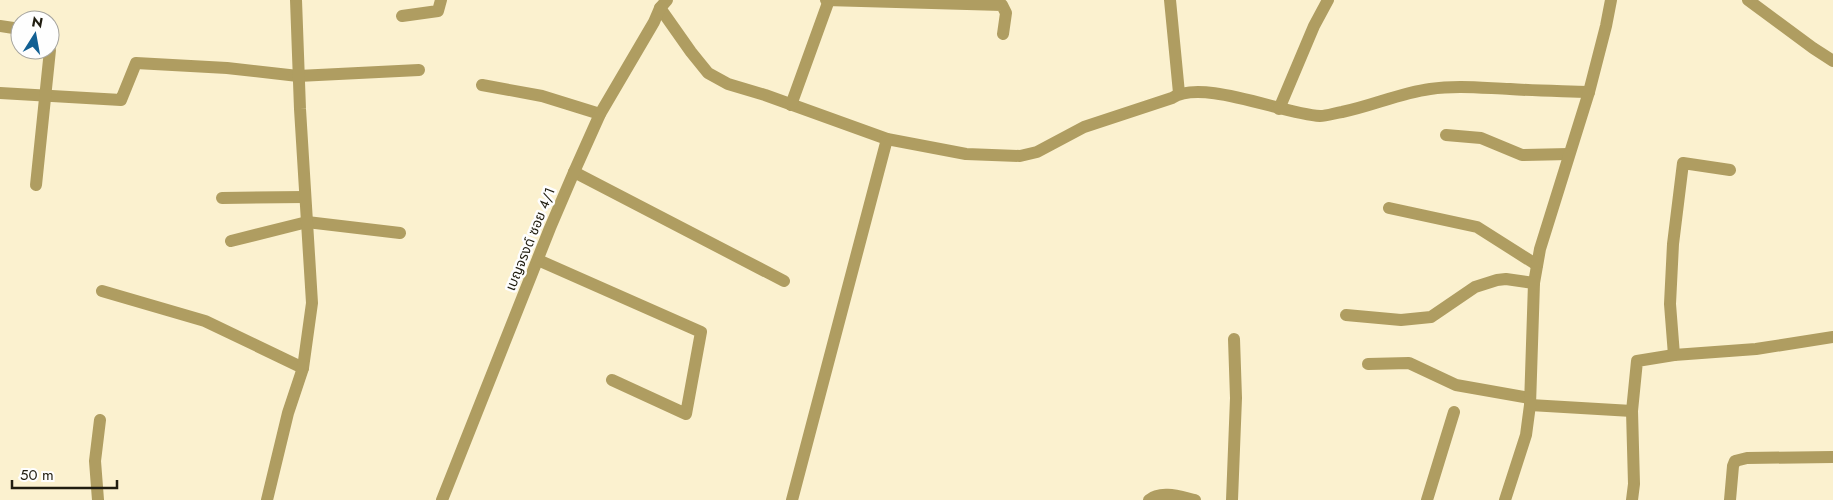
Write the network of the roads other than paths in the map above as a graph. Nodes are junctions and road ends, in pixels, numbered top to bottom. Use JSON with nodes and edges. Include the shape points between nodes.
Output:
{"nodes":[{"id":1,"x":296,"y":0,"type":"edge"},
{"id":2,"x":441,"y":0,"type":"edge"},
{"id":3,"x":828,"y":0,"type":"edge"},
{"id":4,"x":1170,"y":0,"type":"edge"},
{"id":5,"x":1328,"y":0,"type":"edge"},
{"id":6,"x":1611,"y":0,"type":"edge"},
{"id":7,"x":1748,"y":0,"type":"edge"},
{"id":8,"x":663,"y":4,"type":"edge"},
{"id":9,"x":402,"y":16,"type":"dead end"},
{"id":10,"x":1003,"y":34,"type":"dead end"},
{"id":11,"x":49,"y":60,"type":"edge"},
{"id":12,"x":1833,"y":61,"type":"edge"},
{"id":13,"x":419,"y":70,"type":"dead end"},
{"id":14,"x":298,"y":76,"type":"junction"},
{"id":15,"x":482,"y":85,"type":"dead end"},
{"id":16,"x":1589,"y":92,"type":"junction"},
{"id":17,"x":0,"y":93,"type":"edge"},
{"id":18,"x":1179,"y":93,"type":"junction"},
{"id":19,"x":46,"y":96,"type":"junction"},
{"id":20,"x":792,"y":105,"type":"junction"},
{"id":21,"x":1279,"y":109,"type":"junction"},
{"id":22,"x":600,"y":114,"type":"junction"},
{"id":23,"x":1446,"y":135,"type":"dead end"},
{"id":24,"x":887,"y":139,"type":"junction"},
{"id":25,"x":1569,"y":154,"type":"junction"},
{"id":26,"x":1730,"y":170,"type":"dead end"},
{"id":27,"x":574,"y":172,"type":"junction"},
{"id":28,"x":36,"y":185,"type":"dead end"},
{"id":29,"x":305,"y":197,"type":"junction"},
{"id":30,"x":222,"y":198,"type":"dead end"},
{"id":31,"x":1389,"y":208,"type":"dead end"},
{"id":32,"x":307,"y":222,"type":"junction"},
{"id":33,"x":400,"y":233,"type":"dead end"},
{"id":34,"x":231,"y":241,"type":"dead end"},
{"id":35,"x":538,"y":260,"type":"junction"},
{"id":36,"x":1537,"y":265,"type":"junction"},
{"id":37,"x":784,"y":281,"type":"dead end"},
{"id":38,"x":1534,"y":283,"type":"junction"},
{"id":39,"x":102,"y":291,"type":"dead end"},
{"id":40,"x":1346,"y":315,"type":"dead end"},
{"id":41,"x":1833,"y":337,"type":"edge"},
{"id":42,"x":1234,"y":339,"type":"dead end"},
{"id":43,"x":1674,"y":355,"type":"junction"},
{"id":44,"x":1368,"y":364,"type":"dead end"},
{"id":45,"x":303,"y":368,"type":"junction"},
{"id":46,"x":612,"y":380,"type":"dead end"},
{"id":47,"x":1530,"y":402,"type":"junction"},
{"id":48,"x":1632,"y":411,"type":"junction"},
{"id":49,"x":1454,"y":412,"type":"dead end"},
{"id":50,"x":100,"y":420,"type":"dead end"},
{"id":51,"x":1833,"y":457,"type":"edge"},
{"id":52,"x":98,"y":500,"type":"edge"},
{"id":53,"x":267,"y":500,"type":"edge"},
{"id":54,"x":442,"y":500,"type":"edge"},
{"id":55,"x":792,"y":500,"type":"edge"},
{"id":56,"x":1149,"y":500,"type":"edge"},
{"id":57,"x":1195,"y":500,"type":"edge"},
{"id":58,"x":1232,"y":500,"type":"edge"},
{"id":59,"x":1427,"y":500,"type":"edge"},
{"id":60,"x":1505,"y":500,"type":"edge"},
{"id":61,"x":1632,"y":500,"type":"edge"},
{"id":62,"x":1730,"y":500,"type":"edge"}],
"edges":[{"from":1,"to":14,"type":"street"},
{"from":2,"to":9,"type":"street","via":[[438,11]]},
{"from":3,"to":10,"type":"street","via":[[1002,5],[1006,13]]},
{"from":3,"to":20,"type":"street"},
{"from":4,"to":18,"type":"street"},
{"from":5,"to":21,"type":"street"},
{"from":6,"to":16,"type":"street"},
{"from":7,"to":12,"type":"street"},
{"from":8,"to":20,"type":"street","via":[[691,52],[708,73],[728,84]]},
{"from":8,"to":22,"type":"street","name":"เบญจรงด์ ซอย 4/1"},
{"from":11,"to":19,"type":"street"},
{"from":13,"to":14,"type":"street"},
{"from":14,"to":19,"type":"street","via":[[136,63],[121,100]]},
{"from":14,"to":29,"type":"street"},
{"from":15,"to":22,"type":"street","via":[[542,96]]},
{"from":16,"to":21,"type":"street","via":[[1464,86],[1429,89],[1321,116]]},
{"from":16,"to":25,"type":"street"},
{"from":17,"to":19,"type":"street"},
{"from":18,"to":21,"type":"street","via":[[1232,95]]},
{"from":18,"to":24,"type":"street","via":[[1084,127],[1037,152],[1020,156],[966,154]]},
{"from":19,"to":28,"type":"street"},
{"from":20,"to":24,"type":"street"},
{"from":22,"to":27,"type":"street","name":"เบญจรงด์ ซอย 4/1"},
{"from":23,"to":25,"type":"street","via":[[1481,138],[1522,155]]},
{"from":24,"to":55,"type":"street"},
{"from":25,"to":36,"type":"street"},
{"from":26,"to":43,"type":"street","via":[[1683,162],[1670,304]]},
{"from":27,"to":35,"type":"street","name":"เบญจรงด์ ซอย 4/1"},
{"from":27,"to":37,"type":"street"},
{"from":29,"to":30,"type":"street"},
{"from":29,"to":32,"type":"street"},
{"from":31,"to":36,"type":"street","via":[[1477,227]]},
{"from":32,"to":33,"type":"street"},
{"from":32,"to":34,"type":"street"},
{"from":32,"to":45,"type":"street","via":[[312,303]]},
{"from":35,"to":46,"type":"street","via":[[700,332],[686,414]]},
{"from":35,"to":54,"type":"street","name":"เบญจรงด์ ซอย 4/1"},
{"from":36,"to":38,"type":"street"},
{"from":38,"to":40,"type":"street","via":[[1506,279],[1490,282],[1475,287],[1431,317],[1401,320]]},
{"from":38,"to":47,"type":"street"},
{"from":39,"to":45,"type":"street","via":[[205,321]]},
{"from":41,"to":43,"type":"street","via":[[1756,349]]},
{"from":42,"to":58,"type":"street","via":[[1236,398]]},
{"from":43,"to":48,"type":"street","via":[[1637,361]]},
{"from":44,"to":47,"type":"street","via":[[1410,363],[1456,385]]},
{"from":45,"to":53,"type":"street","via":[[288,413]]},
{"from":47,"to":48,"type":"street"},
{"from":47,"to":60,"type":"street","via":[[1526,435]]},
{"from":48,"to":61,"type":"street"},
{"from":49,"to":59,"type":"street"},
{"from":50,"to":52,"type":"street","via":[[96,461]]},
{"from":51,"to":62,"type":"street","via":[[1735,461]]},
{"from":56,"to":57,"type":"street","via":[[1165,494]]}]}
